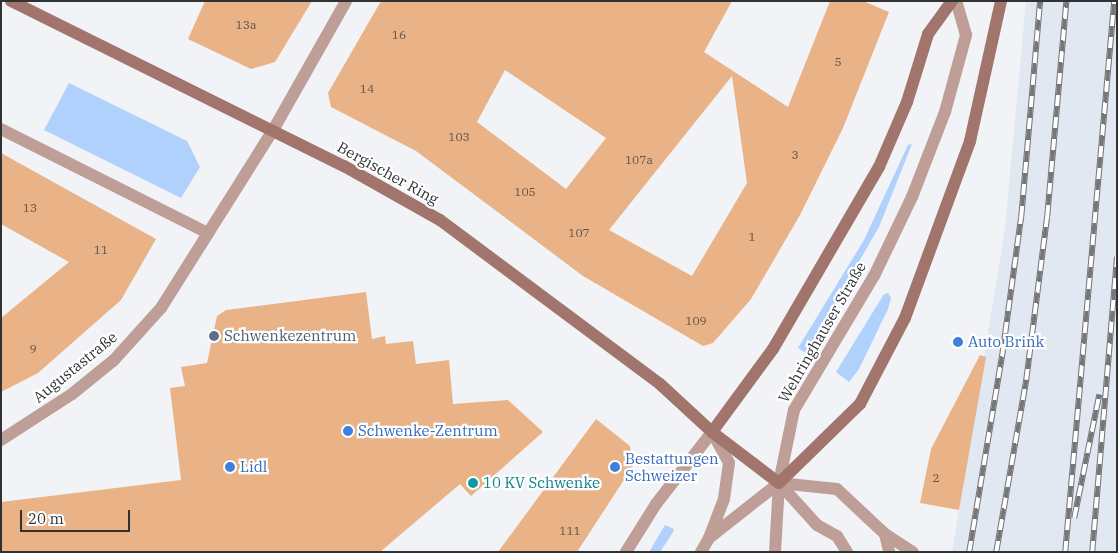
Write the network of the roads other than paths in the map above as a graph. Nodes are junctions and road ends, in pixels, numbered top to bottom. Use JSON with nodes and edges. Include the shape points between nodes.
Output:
{"nodes":[{"id":1,"x":11,"y":1,"type":"edge"},
{"id":2,"x":346,"y":1,"type":"edge"},
{"id":3,"x":954,"y":1,"type":"edge"},
{"id":4,"x":1001,"y":1,"type":"edge"},
{"id":5,"x":1,"y":129,"type":"edge"},
{"id":6,"x":272,"y":132,"type":"junction"},
{"id":7,"x":208,"y":233,"type":"junction"},
{"id":8,"x":712,"y":432,"type":"junction"},
{"id":9,"x":1,"y":440,"type":"edge"},
{"id":10,"x":779,"y":483,"type":"junction"},
{"id":11,"x":885,"y":534,"type":"junction"},
{"id":12,"x":709,"y":538,"type":"junction"},
{"id":13,"x":626,"y":552,"type":"edge"},
{"id":14,"x":701,"y":552,"type":"edge"},
{"id":15,"x":775,"y":552,"type":"edge"},
{"id":16,"x":847,"y":552,"type":"edge"},
{"id":17,"x":889,"y":552,"type":"edge"},
{"id":18,"x":913,"y":552,"type":"edge"}],
"edges":[{"from":1,"to":6,"type":"main road","name":"Bergischer Ring"},
{"from":2,"to":6,"type":"street","name":"Augustastraße"},
{"from":3,"to":8,"type":"main road","name":"Wehringhauser Straße","via":[[928,34],[907,102],[879,167],[773,349]]},
{"from":3,"to":10,"type":"street","name":"Wehringhauser Straße","via":[[966,35],[945,112],[912,197],[874,276],[794,410]]},
{"from":4,"to":10,"type":"main road","via":[[970,141],[905,318],[860,404]]},
{"from":5,"to":7,"type":"street"},
{"from":6,"to":7,"type":"street","name":"Augustastraße"},
{"from":6,"to":8,"type":"main road","name":"Bergischer Ring","via":[[344,166],[440,220],[660,384]]},
{"from":7,"to":9,"type":"street","name":"Augustastraße","via":[[161,308],[114,360],[25,428]]},
{"from":8,"to":10,"type":"main road","name":"Bergischer Ring"},
{"from":8,"to":12,"type":"street","via":[[729,463],[724,499]]},
{"from":8,"to":13,"type":"street","via":[[656,504]]},
{"from":10,"to":11,"type":"street","via":[[837,489]]},
{"from":10,"to":12,"type":"street"},
{"from":10,"to":15,"type":"street","name":"Wehringhauser Straße"},
{"from":10,"to":16,"type":"street","via":[[817,525],[837,536]]},
{"from":11,"to":17,"type":"street"},
{"from":11,"to":18,"type":"street"},
{"from":12,"to":14,"type":"street"}]}
